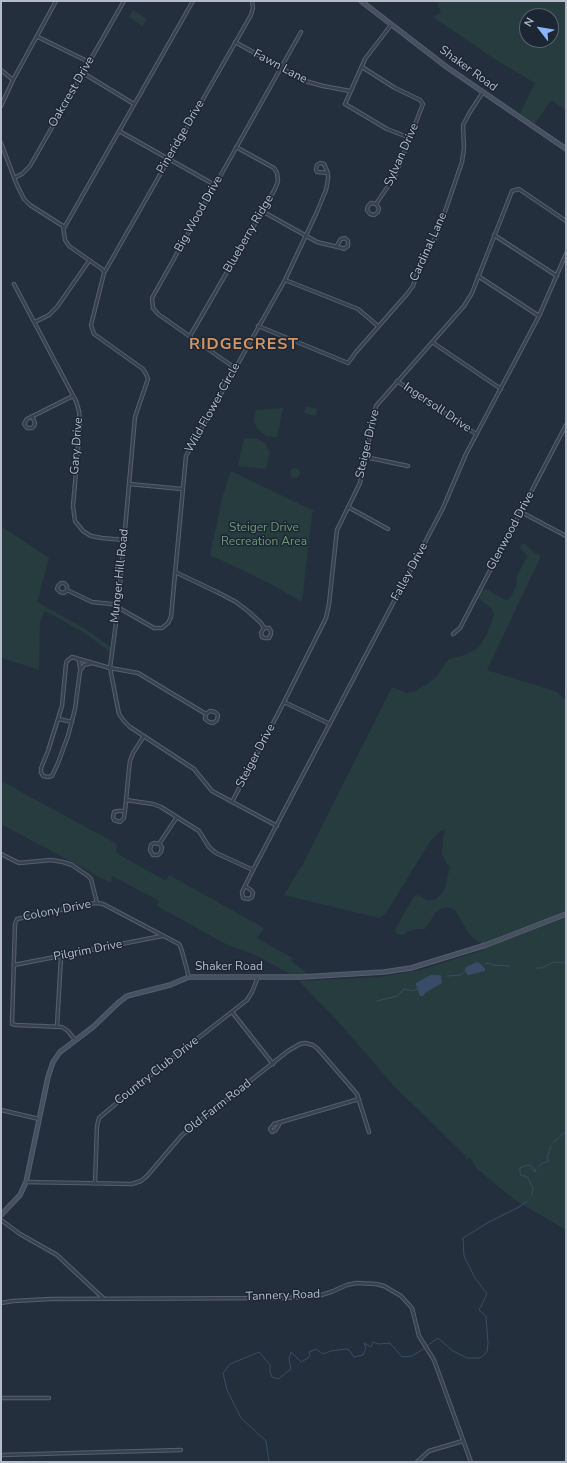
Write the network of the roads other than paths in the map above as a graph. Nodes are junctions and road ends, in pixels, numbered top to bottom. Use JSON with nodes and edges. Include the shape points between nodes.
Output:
{"nodes":[{"id":1,"x":56,"y":1,"type":"edge"},
{"id":2,"x":124,"y":1,"type":"edge"},
{"id":3,"x":193,"y":1,"type":"edge"},
{"id":4,"x":252,"y":1,"type":"edge"},
{"id":5,"x":361,"y":1,"type":"edge"},
{"id":6,"x":391,"y":25,"type":"junction"},
{"id":7,"x":301,"y":32,"type":"dead end"},
{"id":8,"x":38,"y":37,"type":"junction"},
{"id":9,"x":235,"y":42,"type":"junction"},
{"id":10,"x":89,"y":62,"type":"junction"},
{"id":11,"x":362,"y":67,"type":"junction"},
{"id":12,"x":281,"y":69,"type":"junction"},
{"id":13,"x":1,"y":70,"type":"edge"},
{"id":14,"x":83,"y":73,"type":"junction"},
{"id":15,"x":14,"y":80,"type":"junction"},
{"id":16,"x":350,"y":91,"type":"junction"},
{"id":17,"x":483,"y":92,"type":"junction"},
{"id":18,"x":134,"y":104,"type":"junction"},
{"id":19,"x":1,"y":106,"type":"edge"},
{"id":20,"x":119,"y":131,"type":"junction"},
{"id":21,"x":410,"y":138,"type":"junction"},
{"id":22,"x":1,"y":143,"type":"edge"},
{"id":23,"x":236,"y":147,"type":"junction"},
{"id":24,"x":566,"y":149,"type":"edge"},
{"id":25,"x":169,"y":159,"type":"junction"},
{"id":26,"x":328,"y":173,"type":"junction"},
{"id":27,"x":14,"y":178,"type":"junction"},
{"id":28,"x":215,"y":185,"type":"junction"},
{"id":29,"x":376,"y":204,"type":"junction"},
{"id":30,"x":262,"y":211,"type":"junction"},
{"id":31,"x":566,"y":221,"type":"edge"},
{"id":32,"x":64,"y":228,"type":"junction"},
{"id":33,"x":494,"y":234,"type":"junction"},
{"id":34,"x":306,"y":237,"type":"junction"},
{"id":35,"x":336,"y":247,"type":"junction"},
{"id":36,"x":566,"y":254,"type":"edge"},
{"id":37,"x":89,"y":261,"type":"junction"},
{"id":38,"x":104,"y":272,"type":"junction"},
{"id":39,"x":478,"y":276,"type":"junction"},
{"id":40,"x":556,"y":276,"type":"junction"},
{"id":41,"x":285,"y":280,"type":"junction"},
{"id":42,"x":14,"y":284,"type":"dead end"},
{"id":43,"x":539,"y":316,"type":"junction"},
{"id":44,"x":35,"y":322,"type":"junction"},
{"id":45,"x":258,"y":326,"type":"junction"},
{"id":46,"x":378,"y":326,"type":"junction"},
{"id":47,"x":190,"y":336,"type":"junction"},
{"id":48,"x":432,"y":342,"type":"junction"},
{"id":49,"x":235,"y":368,"type":"junction"},
{"id":50,"x":397,"y":381,"type":"junction"},
{"id":51,"x":500,"y":389,"type":"junction"},
{"id":52,"x":73,"y":396,"type":"junction"},
{"id":53,"x":32,"y":416,"type":"junction"},
{"id":54,"x":566,"y":425,"type":"edge"},
{"id":55,"x":476,"y":434,"type":"junction"},
{"id":56,"x":365,"y":457,"type":"junction"},
{"id":57,"x":408,"y":466,"type":"dead end"},
{"id":58,"x":129,"y":484,"type":"junction"},
{"id":59,"x":182,"y":489,"type":"junction"},
{"id":60,"x":348,"y":507,"type":"junction"},
{"id":61,"x":521,"y":512,"type":"junction"},
{"id":62,"x":388,"y":529,"type":"dead end"},
{"id":63,"x":566,"y":536,"type":"edge"},
{"id":64,"x":124,"y":540,"type":"junction"},
{"id":65,"x":175,"y":572,"type":"junction"},
{"id":66,"x":67,"y":590,"type":"dead end"},
{"id":67,"x":118,"y":608,"type":"junction"},
{"id":68,"x":264,"y":628,"type":"junction"},
{"id":69,"x":453,"y":634,"type":"dead end"},
{"id":70,"x":75,"y":657,"type":"junction"},
{"id":71,"x":92,"y":663,"type":"junction"},
{"id":72,"x":110,"y":668,"type":"junction"},
{"id":73,"x":80,"y":671,"type":"junction"},
{"id":74,"x":284,"y":702,"type":"junction"},
{"id":75,"x":206,"y":714,"type":"junction"},
{"id":76,"x":59,"y":719,"type":"junction"},
{"id":77,"x":72,"y":722,"type":"junction"},
{"id":78,"x":330,"y":724,"type":"junction"},
{"id":79,"x":144,"y":736,"type":"junction"},
{"id":80,"x":126,"y":800,"type":"junction"},
{"id":81,"x":232,"y":802,"type":"junction"},
{"id":82,"x":125,"y":811,"type":"junction"},
{"id":83,"x":177,"y":817,"type":"junction"},
{"id":84,"x":277,"y":826,"type":"junction"},
{"id":85,"x":159,"y":844,"type":"junction"},
{"id":86,"x":1,"y":854,"type":"edge"},
{"id":87,"x":253,"y":870,"type":"junction"},
{"id":88,"x":245,"y":886,"type":"junction"},
{"id":89,"x":97,"y":903,"type":"junction"},
{"id":90,"x":566,"y":914,"type":"edge"},
{"id":91,"x":163,"y":935,"type":"junction"},
{"id":92,"x":61,"y":957,"type":"junction"},
{"id":93,"x":14,"y":965,"type":"junction"},
{"id":94,"x":189,"y":977,"type":"junction"},
{"id":95,"x":258,"y":977,"type":"junction"},
{"id":96,"x":232,"y":1012,"type":"junction"},
{"id":97,"x":57,"y":1026,"type":"junction"},
{"id":98,"x":75,"y":1040,"type":"junction"},
{"id":99,"x":273,"y":1064,"type":"junction"},
{"id":100,"x":359,"y":1099,"type":"junction"},
{"id":101,"x":1,"y":1110,"type":"edge"},
{"id":102,"x":39,"y":1119,"type":"junction"},
{"id":103,"x":280,"y":1123,"type":"dead end"},
{"id":104,"x":369,"y":1132,"type":"dead end"},
{"id":105,"x":26,"y":1182,"type":"junction"},
{"id":106,"x":95,"y":1184,"type":"junction"},
{"id":107,"x":1,"y":1215,"type":"edge"},
{"id":108,"x":1,"y":1220,"type":"edge"},
{"id":109,"x":104,"y":1299,"type":"junction"},
{"id":110,"x":1,"y":1303,"type":"edge"},
{"id":111,"x":1,"y":1398,"type":"edge"},
{"id":112,"x":49,"y":1398,"type":"dead end"},
{"id":113,"x":463,"y":1441,"type":"junction"},
{"id":114,"x":181,"y":1450,"type":"dead end"},
{"id":115,"x":1,"y":1455,"type":"edge"},
{"id":116,"x":417,"y":1462,"type":"edge"},
{"id":117,"x":471,"y":1462,"type":"edge"}],
"edges":[{"from":1,"to":8,"type":"street"},
{"from":2,"to":10,"type":"street","name":"Oakcrest Drive"},
{"from":3,"to":18,"type":"street"},
{"from":4,"to":9,"type":"street","name":"Pineridge Drive","via":[[252,11]]},
{"from":5,"to":6,"type":"street","name":"Shaker Road"},
{"from":6,"to":11,"type":"street","via":[[370,51]]},
{"from":6,"to":17,"type":"street","name":"Shaker Road"},
{"from":7,"to":12,"type":"street","name":"Big Wood Drive"},
{"from":8,"to":10,"type":"street"},
{"from":8,"to":15,"type":"street"},
{"from":9,"to":12,"type":"street","name":"Fawn Lane"},
{"from":9,"to":25,"type":"street","name":"Pineridge Drive"},
{"from":10,"to":14,"type":"street","name":"Oakcrest Drive"},
{"from":11,"to":16,"type":"street"},
{"from":11,"to":21,"type":"street","name":"Sylvan Drive","via":[[424,104]]},
{"from":12,"to":16,"type":"street","name":"Fawn Lane","via":[[305,82]]},
{"from":12,"to":23,"type":"street","name":"Big Wood Drive"},
{"from":13,"to":15,"type":"street"},
{"from":14,"to":18,"type":"street"},
{"from":14,"to":27,"type":"street","name":"Oakcrest Drive","via":[[30,166]]},
{"from":15,"to":19,"type":"street"},
{"from":16,"to":21,"type":"street","via":[[345,104],[387,129]]},
{"from":17,"to":24,"type":"street","name":"Shaker Road"},
{"from":17,"to":46,"type":"street","name":"Cardinal Lane","via":[[463,126],[462,162],[434,241],[420,264],[410,290]]},
{"from":18,"to":20,"type":"street"},
{"from":20,"to":25,"type":"street"},
{"from":20,"to":32,"type":"street"},
{"from":21,"to":29,"type":"street","name":"Sylvan Drive","via":[[394,176]]},
{"from":22,"to":27,"type":"street"},
{"from":23,"to":28,"type":"street","name":"Big Wood Drive"},
{"from":23,"to":30,"type":"street","name":"Blueberry Ridge","via":[[270,166],[277,173],[277,185]]},
{"from":25,"to":28,"type":"street"},
{"from":25,"to":38,"type":"street","name":"Pineridge Drive"},
{"from":26,"to":26,"type":"street","via":[[323,164],[319,163],[316,166],[318,172]]},
{"from":26,"to":34,"type":"street","name":"Wild Flower Circle","via":[[326,190]]},
{"from":27,"to":32,"type":"street","via":[[30,205]]},
{"from":28,"to":47,"type":"street","name":"Big Wood Drive","via":[[152,298],[153,308],[158,314]]},
{"from":29,"to":29,"type":"street","name":"Sylvan Drive","via":[[378,212],[374,215],[369,213],[368,205]]},
{"from":30,"to":34,"type":"street"},
{"from":30,"to":47,"type":"street","name":"Blueberry Ridge"},
{"from":31,"to":33,"type":"street","name":"Steiger Drive","via":[[519,188],[509,196]]},
{"from":32,"to":37,"type":"street","via":[[67,243]]},
{"from":33,"to":39,"type":"street","name":"Steiger Drive"},
{"from":33,"to":40,"type":"street"},
{"from":34,"to":35,"type":"street"},
{"from":34,"to":41,"type":"street","name":"Wild Flower Circle"},
{"from":35,"to":35,"type":"street","via":[[342,239],[349,242],[346,248]]},
{"from":36,"to":40,"type":"street","name":"Falley Drive"},
{"from":37,"to":38,"type":"street"},
{"from":37,"to":44,"type":"street","via":[[53,311]]},
{"from":38,"to":58,"type":"street","name":"Munger Hill Road","via":[[92,331],[143,370],[148,380],[135,413]]},
{"from":39,"to":43,"type":"street"},
{"from":39,"to":48,"type":"street","name":"Steiger Drive","via":[[464,306]]},
{"from":40,"to":43,"type":"street","name":"Falley Drive"},
{"from":41,"to":45,"type":"street","name":"Wild Flower Circle"},
{"from":41,"to":46,"type":"street","via":[[358,309]]},
{"from":42,"to":44,"type":"street","name":"Gary Drive"},
{"from":43,"to":51,"type":"street","name":"Falley Drive"},
{"from":44,"to":52,"type":"street","name":"Gary Drive"},
{"from":45,"to":46,"type":"street","name":"Cardinal Lane","via":[[348,363]]},
{"from":45,"to":49,"type":"street","name":"Wild Flower Circle"},
{"from":47,"to":49,"type":"street","name":"Big Wood Drive"},
{"from":48,"to":50,"type":"street","name":"Steiger Drive"},
{"from":48,"to":51,"type":"street"},
{"from":49,"to":59,"type":"street","name":"Wild Flower Circle","via":[[188,450],[184,462]]},
{"from":50,"to":55,"type":"street","name":"Ingersoll Drive"},
{"from":50,"to":56,"type":"street","name":"Steiger Drive","via":[[376,406]]},
{"from":51,"to":55,"type":"street","name":"Falley Drive"},
{"from":52,"to":53,"type":"street"},
{"from":52,"to":64,"type":"street","name":"Gary Drive","via":[[78,405],[80,421],[74,518],[81,529],[91,536]]},
{"from":53,"to":53,"type":"street","via":[[24,425],[31,429],[35,423]]},
{"from":54,"to":61,"type":"street","name":"Glenwood Drive"},
{"from":55,"to":78,"type":"street","name":"Falley Drive","via":[[443,508]]},
{"from":56,"to":57,"type":"street"},
{"from":56,"to":60,"type":"street","name":"Steiger Drive","via":[[360,483]]},
{"from":58,"to":59,"type":"street"},
{"from":58,"to":64,"type":"street","name":"Munger Hill Road"},
{"from":59,"to":65,"type":"street","name":"Wild Flower Circle"},
{"from":60,"to":62,"type":"street"},
{"from":60,"to":74,"type":"street","name":"Steiger Drive","via":[[336,530],[326,618]]},
{"from":61,"to":63,"type":"street"},
{"from":61,"to":69,"type":"street","name":"Glenwood Drive","via":[[460,628]]},
{"from":64,"to":67,"type":"street","name":"Munger Hill Road"},
{"from":65,"to":67,"type":"street","name":"Wild Flower Circle","via":[[170,619],[164,627],[152,628]]},
{"from":65,"to":68,"type":"street","via":[[236,602]]},
{"from":66,"to":67,"type":"street","name":"Wild Flower Circle","via":[[92,602],[110,604]]},
{"from":67,"to":72,"type":"street","name":"Munger Hill Road"},
{"from":68,"to":68,"type":"street","via":[[261,635],[269,638],[271,631]]},
{"from":70,"to":71,"type":"street"},
{"from":70,"to":73,"type":"street","via":[[79,661]]},
{"from":70,"to":76,"type":"street","via":[[70,658],[66,664]]},
{"from":71,"to":72,"type":"street"},
{"from":71,"to":73,"type":"street","via":[[84,665]]},
{"from":72,"to":75,"type":"street","via":[[143,676]]},
{"from":72,"to":79,"type":"street","name":"Munger Hill Road","via":[[120,714],[127,725]]},
{"from":73,"to":77,"type":"street"},
{"from":74,"to":78,"type":"street"},
{"from":74,"to":81,"type":"street","name":"Steiger Drive"},
{"from":75,"to":75,"type":"street","via":[[208,722],[213,723],[217,720],[218,715],[214,711],[210,710]]},
{"from":76,"to":77,"type":"street"},
{"from":76,"to":77,"type":"street","via":[[41,768],[43,776],[52,776]]},
{"from":78,"to":84,"type":"street","name":"Falley Drive"},
{"from":79,"to":80,"type":"street","via":[[130,761]]},
{"from":79,"to":81,"type":"street","name":"Munger Hill Road","via":[[190,766],[212,791]]},
{"from":80,"to":82,"type":"street"},
{"from":80,"to":83,"type":"street","via":[[153,804]]},
{"from":81,"to":84,"type":"street","name":"Munger Hill Road"},
{"from":82,"to":82,"type":"street","via":[[122,821],[114,820],[114,812]]},
{"from":83,"to":85,"type":"street"},
{"from":83,"to":87,"type":"street","via":[[199,832],[216,853]]},
{"from":84,"to":87,"type":"street","name":"Falley Drive"},
{"from":85,"to":85,"type":"street","via":[[154,843],[150,846],[153,855],[161,852]]},
{"from":86,"to":89,"type":"street","via":[[20,863],[51,860],[72,865],[91,879]]},
{"from":87,"to":88,"type":"street","name":"Falley Drive"},
{"from":88,"to":88,"type":"street","via":[[253,893],[249,900],[242,896]]},
{"from":89,"to":91,"type":"street","name":"Colony Drive"},
{"from":89,"to":93,"type":"street","name":"Colony Drive","via":[[17,919]]},
{"from":90,"to":95,"type":"street","name":"Shaker Road","via":[[486,945],[411,968],[312,977]]},
{"from":91,"to":92,"type":"street","name":"Pilgrim Drive"},
{"from":91,"to":94,"type":"street","name":"Colony Drive","via":[[180,946]]},
{"from":92,"to":93,"type":"street","name":"Pilgrim Drive"},
{"from":92,"to":97,"type":"street"},
{"from":93,"to":97,"type":"street","name":"Colony Drive","via":[[12,1024]]},
{"from":94,"to":95,"type":"street","name":"Shaker Road"},
{"from":94,"to":98,"type":"street","name":"Shaker Road","via":[[127,996]]},
{"from":95,"to":96,"type":"street","name":"Country Club Drive","via":[[250,996]]},
{"from":96,"to":99,"type":"street"},
{"from":96,"to":106,"type":"street","name":"Country Club Drive","via":[[102,1114],[97,1126]]},
{"from":97,"to":98,"type":"street","via":[[66,1028]]},
{"from":98,"to":102,"type":"street","name":"Shaker Road","via":[[60,1052],[53,1062]]},
{"from":99,"to":100,"type":"street","name":"Old Farm Road","via":[[300,1044],[313,1045],[328,1058]]},
{"from":99,"to":106,"type":"street","name":"Old Farm Road","via":[[182,1135],[141,1181],[132,1184]]},
{"from":100,"to":103,"type":"street"},
{"from":100,"to":104,"type":"street","name":"Old Farm Road"},
{"from":101,"to":102,"type":"street"},
{"from":102,"to":105,"type":"street","name":"Shaker Road"},
{"from":105,"to":106,"type":"street","name":"Old Farm Road"},
{"from":105,"to":107,"type":"street","name":"Shaker Road","via":[[20,1195]]},
{"from":108,"to":109,"type":"street","via":[[58,1255]]},
{"from":109,"to":110,"type":"street","name":"Tannery Road","via":[[13,1300]]},
{"from":109,"to":113,"type":"street","name":"Tannery Road","via":[[313,1296],[327,1294],[353,1283],[376,1284],[396,1292],[409,1303],[418,1333],[435,1363]]},
{"from":111,"to":112,"type":"street"},
{"from":113,"to":116,"type":"street","via":[[429,1451]]},
{"from":113,"to":117,"type":"street","name":"Tannery Road"},
{"from":114,"to":115,"type":"street"}]}
